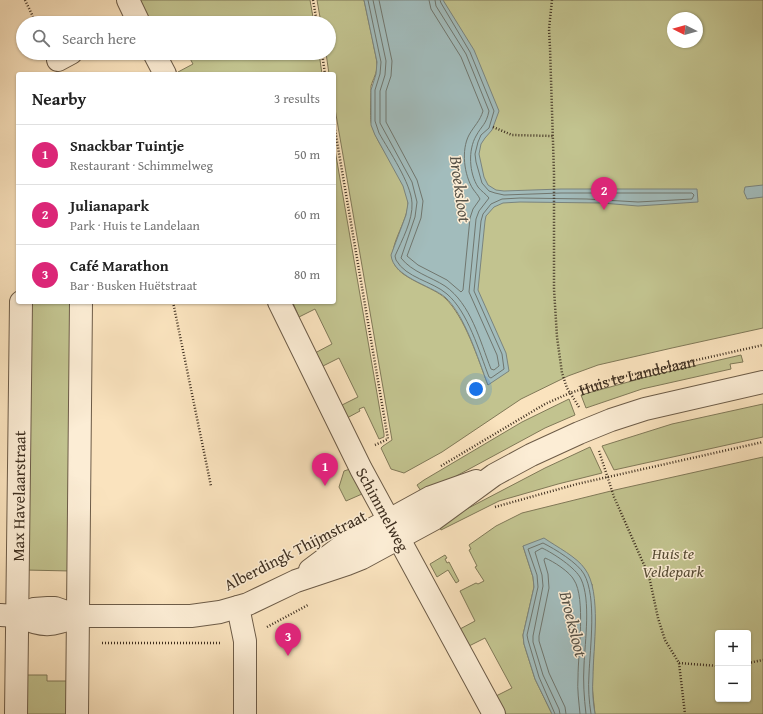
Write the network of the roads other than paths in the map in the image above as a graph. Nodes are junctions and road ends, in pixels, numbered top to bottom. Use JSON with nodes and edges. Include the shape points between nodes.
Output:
{"nodes":[{"id":1,"x":128,"y":0,"type":"edge"},
{"id":2,"x":135,"y":16,"type":"edge"},
{"id":3,"x":158,"y":60,"type":"edge"},
{"id":4,"x":164,"y":72,"type":"edge"},
{"id":5,"x":21,"y":304,"type":"edge"},
{"id":6,"x":81,"y":304,"type":"edge"},
{"id":7,"x":280,"y":304,"type":"edge"},
{"id":8,"x":763,"y":382,"type":"edge"},
{"id":9,"x":394,"y":529,"type":"junction"},
{"id":10,"x":238,"y":607,"type":"junction"},
{"id":11,"x":9,"y":615,"type":"edge"},
{"id":12,"x":78,"y":616,"type":"junction"},
{"id":13,"x":16,"y":714,"type":"edge"},
{"id":14,"x":77,"y":714,"type":"edge"},
{"id":15,"x":245,"y":714,"type":"edge"},
{"id":16,"x":494,"y":714,"type":"edge"}],
"edges":[{"from":1,"to":2,"type":"street"},
{"from":3,"to":4,"type":"street"},
{"from":5,"to":11,"type":"street","name":"Max Havelaarstraat"},
{"from":6,"to":12,"type":"street"},
{"from":7,"to":9,"type":"street","name":"Schimmelweg","via":[[354,455]]},
{"from":8,"to":9,"type":"street","name":"Alberdingk Thijmstraat","via":[[652,408],[589,428],[494,475],[432,497]]},
{"from":9,"to":10,"type":"street","name":"Alberdingk Thijmstraat","via":[[346,543],[296,581],[270,595]]},
{"from":9,"to":16,"type":"street","name":"Schimmelweg"},
{"from":10,"to":12,"type":"street","name":"Alberdingk Thijmstraat","via":[[191,616]]},
{"from":10,"to":15,"type":"street","via":[[245,641]]},
{"from":11,"to":12,"type":"street","name":"Alberdingk Thijmstraat","via":[[36,608],[55,608]]},
{"from":11,"to":13,"type":"street","name":"Max Havelaarstraat"},
{"from":12,"to":14,"type":"street"}]}
